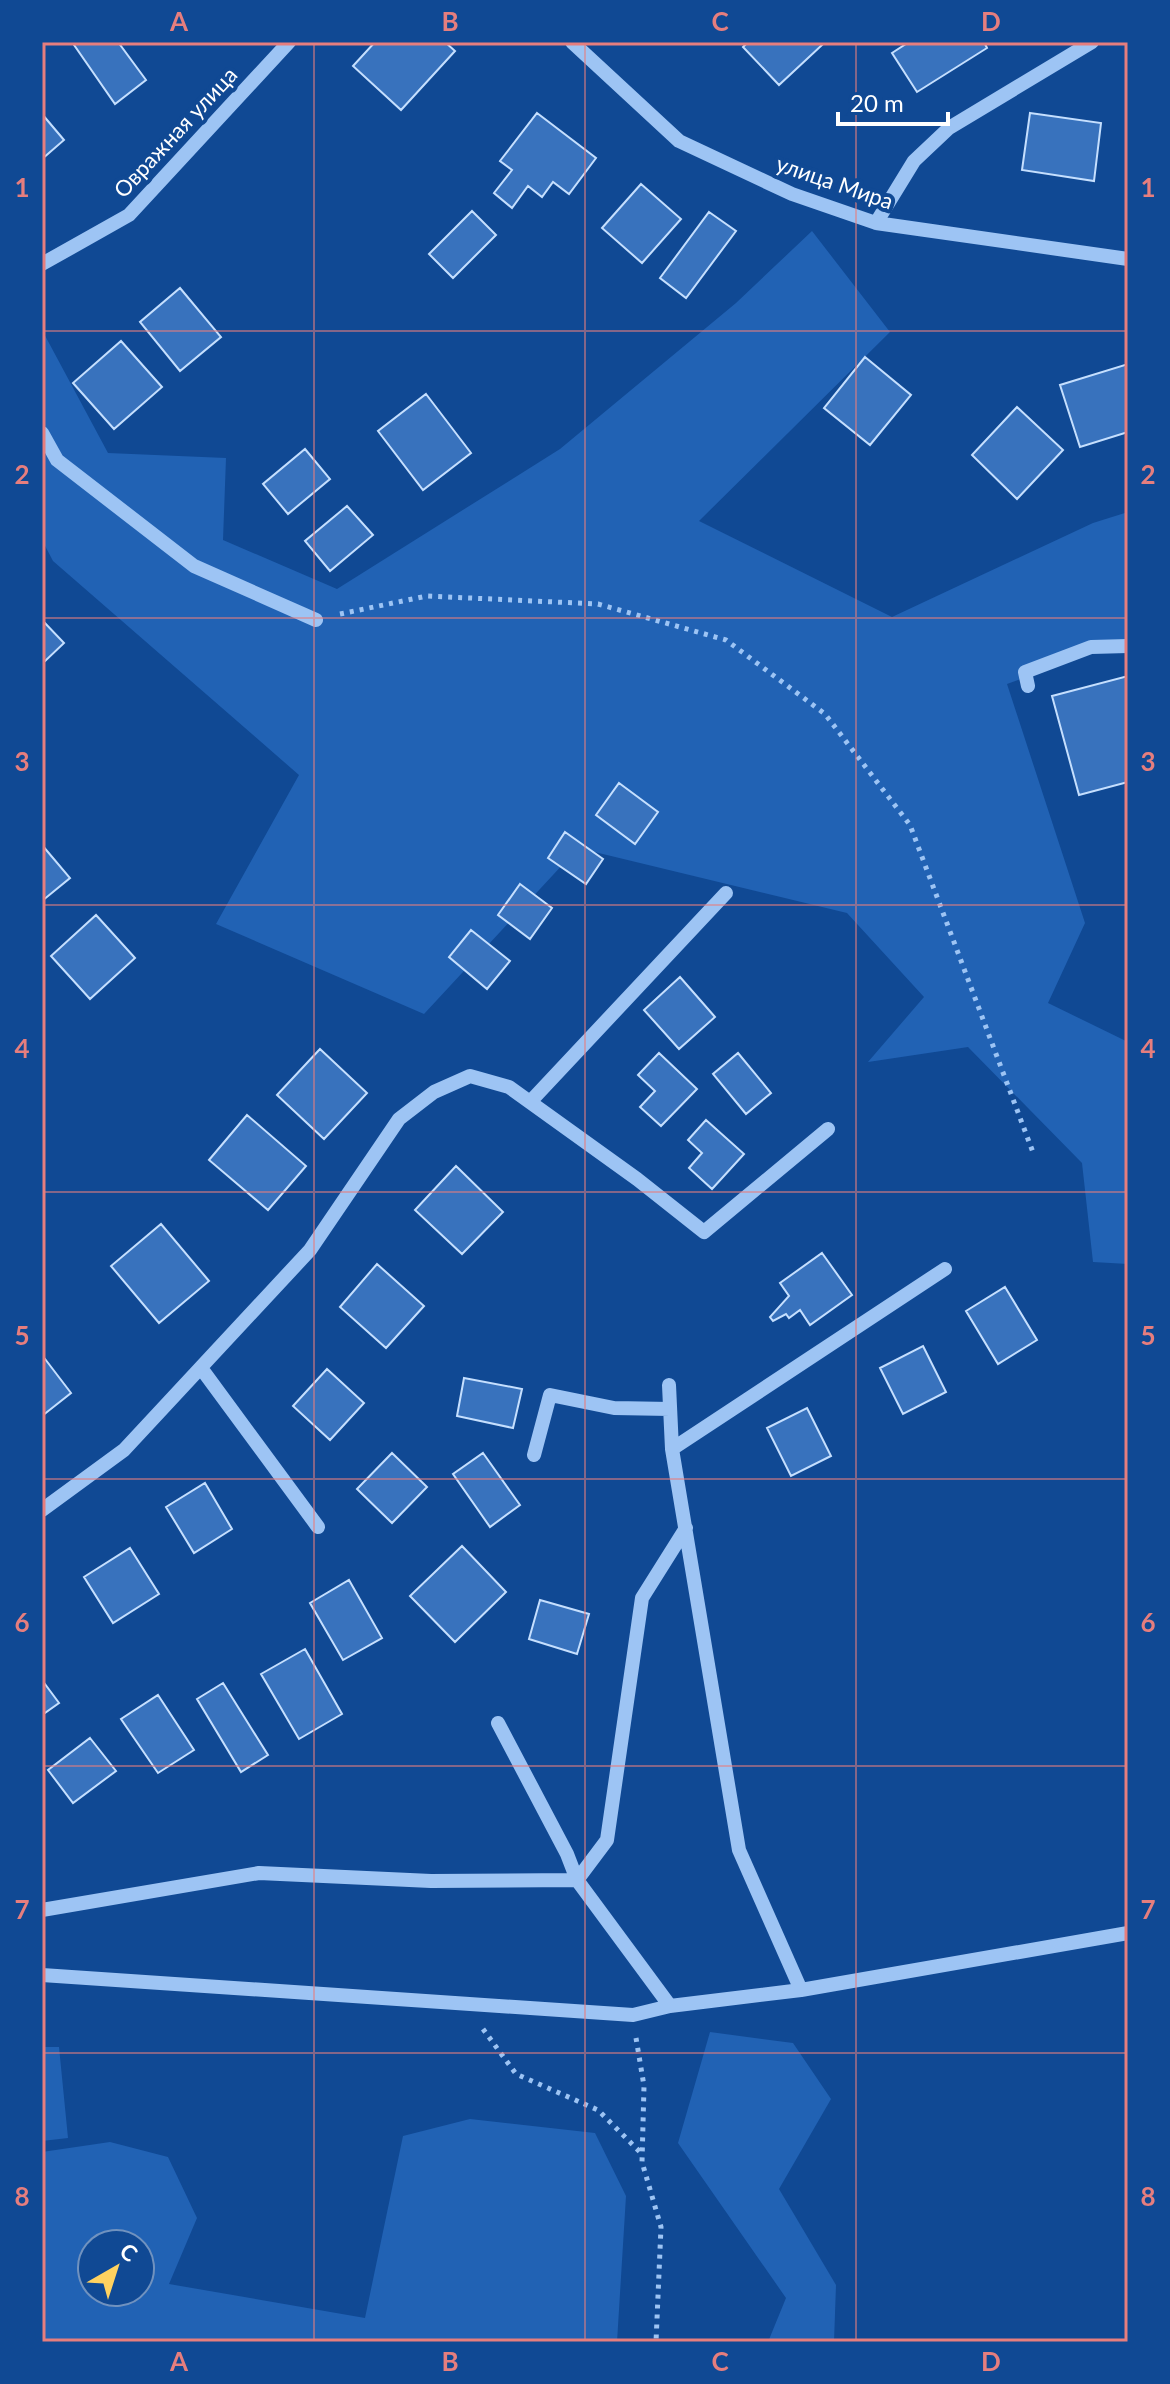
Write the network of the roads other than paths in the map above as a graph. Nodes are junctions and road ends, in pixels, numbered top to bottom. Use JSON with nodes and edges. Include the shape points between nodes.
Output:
{"nodes":[{"id":1,"x":289,"y":42,"type":"edge"},
{"id":2,"x":572,"y":42,"type":"edge"},
{"id":3,"x":1092,"y":42,"type":"edge"},
{"id":4,"x":876,"y":223,"type":"junction"},
{"id":5,"x":1128,"y":259,"type":"edge"},
{"id":6,"x":42,"y":264,"type":"edge"},
{"id":7,"x":42,"y":433,"type":"edge"},
{"id":8,"x":316,"y":620,"type":"road end"},
{"id":9,"x":1128,"y":646,"type":"edge"},
{"id":10,"x":1028,"y":686,"type":"dead end"},
{"id":11,"x":726,"y":893,"type":"dead end"},
{"id":12,"x":530,"y":1102,"type":"junction"},
{"id":13,"x":828,"y":1129,"type":"dead end"},
{"id":14,"x":945,"y":1269,"type":"dead end"},
{"id":15,"x":201,"y":1368,"type":"junction"},
{"id":16,"x":669,"y":1385,"type":"dead end"},
{"id":17,"x":670,"y":1409,"type":"junction"},
{"id":18,"x":672,"y":1449,"type":"junction"},
{"id":19,"x":534,"y":1455,"type":"dead end"},
{"id":20,"x":42,"y":1510,"type":"edge"},
{"id":21,"x":318,"y":1527,"type":"dead end"},
{"id":22,"x":686,"y":1528,"type":"junction"},
{"id":23,"x":498,"y":1723,"type":"dead end"},
{"id":24,"x":577,"y":1880,"type":"junction"},
{"id":25,"x":42,"y":1910,"type":"edge"},
{"id":26,"x":1128,"y":1933,"type":"edge"},
{"id":27,"x":42,"y":1975,"type":"edge"},
{"id":28,"x":801,"y":1990,"type":"junction"},
{"id":29,"x":670,"y":2006,"type":"junction"}],
"edges":[{"from":1,"to":6,"type":"street","name":"Овражная улица","via":[[129,215]]},
{"from":2,"to":4,"type":"street","name":"улица Мира","via":[[679,141],[792,194]]},
{"from":3,"to":4,"type":"street","via":[[949,128],[914,161]]},
{"from":4,"to":5,"type":"street","name":"улица Мира"},
{"from":7,"to":8,"type":"street","via":[[57,460],[194,566]]},
{"from":9,"to":10,"type":"street","via":[[1091,647],[1025,672]]},
{"from":11,"to":12,"type":"street"},
{"from":12,"to":13,"type":"street","via":[[704,1232]]},
{"from":12,"to":15,"type":"street","via":[[509,1087],[470,1076],[434,1092],[399,1119],[310,1250]]},
{"from":14,"to":18,"type":"street"},
{"from":15,"to":20,"type":"street","via":[[124,1450]]},
{"from":15,"to":21,"type":"street"},
{"from":16,"to":17,"type":"street"},
{"from":17,"to":18,"type":"street"},
{"from":17,"to":19,"type":"street","via":[[614,1408],[550,1395]]},
{"from":18,"to":22,"type":"street"},
{"from":22,"to":24,"type":"street","via":[[642,1598],[607,1840]]},
{"from":22,"to":28,"type":"street","via":[[739,1850]]},
{"from":23,"to":24,"type":"street"},
{"from":24,"to":25,"type":"street","via":[[431,1881],[259,1873]]},
{"from":24,"to":29,"type":"street"},
{"from":26,"to":28,"type":"street"},
{"from":27,"to":29,"type":"street","via":[[633,2015]]},
{"from":28,"to":29,"type":"street"}]}
